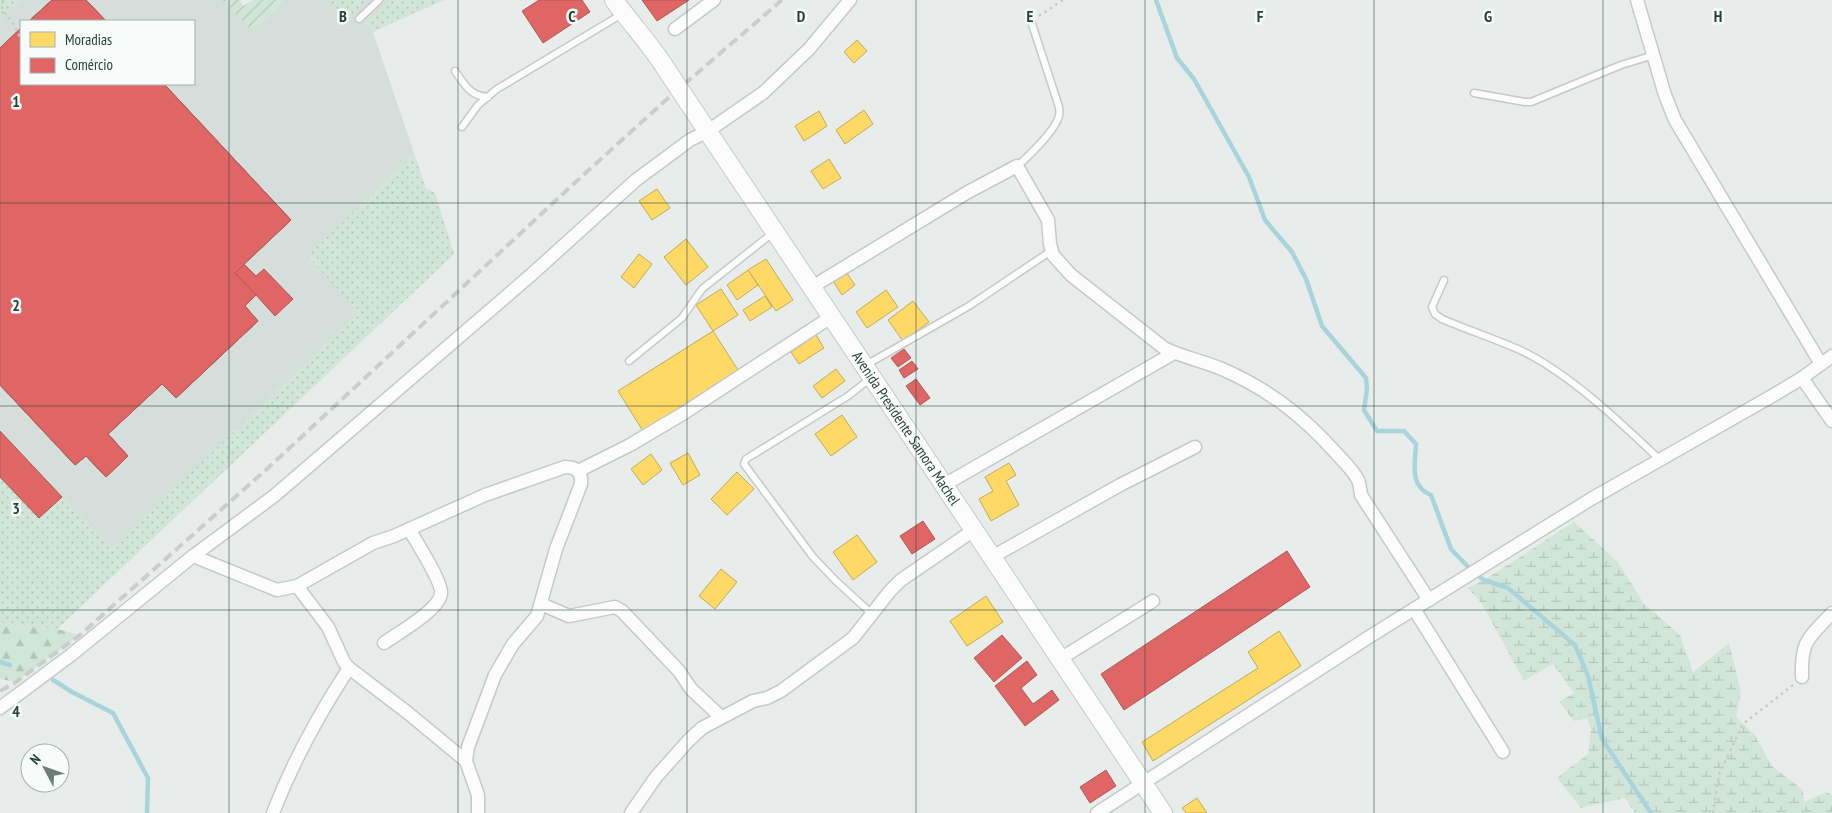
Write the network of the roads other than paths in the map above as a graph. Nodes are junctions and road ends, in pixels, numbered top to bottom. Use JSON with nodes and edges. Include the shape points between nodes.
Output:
{"nodes":[{"id":1,"x":379,"y":0,"type":"edge"},
{"id":2,"x":714,"y":0,"type":"edge"},
{"id":3,"x":850,"y":0,"type":"edge"},
{"id":4,"x":1637,"y":0,"type":"edge"},
{"id":5,"x":622,"y":4,"type":"edge"},
{"id":6,"x":359,"y":19,"type":"dead end"},
{"id":7,"x":1031,"y":21,"type":"road end"},
{"id":8,"x":675,"y":29,"type":"dead end"},
{"id":9,"x":1654,"y":56,"type":"junction"},
{"id":10,"x":455,"y":71,"type":"dead end"},
{"id":11,"x":1474,"y":93,"type":"dead end"},
{"id":12,"x":488,"y":97,"type":"junction"},
{"id":13,"x":462,"y":127,"type":"dead end"},
{"id":14,"x":708,"y":131,"type":"junction"},
{"id":15,"x":1017,"y":166,"type":"junction"},
{"id":16,"x":774,"y":231,"type":"junction"},
{"id":17,"x":1051,"y":251,"type":"junction"},
{"id":18,"x":1444,"y":280,"type":"dead end"},
{"id":19,"x":812,"y":288,"type":"junction"},
{"id":20,"x":831,"y":317,"type":"junction"},
{"id":21,"x":1174,"y":353,"type":"junction"},
{"id":22,"x":1832,"y":356,"type":"edge"},
{"id":23,"x":629,"y":361,"type":"dead end"},
{"id":24,"x":1822,"y":364,"type":"junction"},
{"id":25,"x":868,"y":372,"type":"junction"},
{"id":26,"x":1802,"y":378,"type":"junction"},
{"id":27,"x":1832,"y":421,"type":"edge"},
{"id":28,"x":1194,"y":447,"type":"dead end"},
{"id":29,"x":1658,"y":459,"type":"junction"},
{"id":30,"x":578,"y":471,"type":"junction"},
{"id":31,"x":944,"y":485,"type":"junction"},
{"id":32,"x":409,"y":529,"type":"junction"},
{"id":33,"x":974,"y":530,"type":"junction"},
{"id":34,"x":193,"y":556,"type":"junction"},
{"id":35,"x":992,"y":557,"type":"junction"},
{"id":36,"x":297,"y":586,"type":"junction"},
{"id":37,"x":1429,"y":600,"type":"junction"},
{"id":38,"x":1153,"y":601,"type":"dead end"},
{"id":39,"x":541,"y":604,"type":"junction"},
{"id":40,"x":1414,"y":610,"type":"junction"},
{"id":41,"x":1832,"y":613,"type":"edge"},
{"id":42,"x":872,"y":614,"type":"junction"},
{"id":43,"x":384,"y":643,"type":"dead end"},
{"id":44,"x":1060,"y":659,"type":"junction"},
{"id":45,"x":349,"y":668,"type":"junction"},
{"id":46,"x":1802,"y":677,"type":"road end"},
{"id":47,"x":0,"y":708,"type":"edge"},
{"id":48,"x":721,"y":717,"type":"junction"},
{"id":49,"x":1503,"y":752,"type":"dead end"},
{"id":50,"x":466,"y":761,"type":"junction"},
{"id":51,"x":1143,"y":784,"type":"junction"},
{"id":52,"x":273,"y":813,"type":"edge"},
{"id":53,"x":478,"y":813,"type":"edge"},
{"id":54,"x":631,"y":813,"type":"edge"},
{"id":55,"x":1097,"y":813,"type":"edge"},
{"id":56,"x":1163,"y":813,"type":"edge"}],
"edges":[{"from":1,"to":6,"type":"lane"},
{"from":2,"to":8,"type":"street"},
{"from":3,"to":14,"type":"street","via":[[809,49],[763,93]]},
{"from":4,"to":9,"type":"street"},
{"from":5,"to":12,"type":"lane"},
{"from":5,"to":14,"type":"main road","name":"Avenida Presidente Samora Machel","bridge":true},
{"from":7,"to":15,"type":"lane","via":[[1059,115],[1048,133]]},
{"from":9,"to":11,"type":"lane","via":[[1622,65],[1531,102]]},
{"from":9,"to":24,"type":"street","via":[[1675,120]]},
{"from":10,"to":12,"type":"lane","via":[[469,90],[478,96]]},
{"from":12,"to":13,"type":"lane"},
{"from":14,"to":16,"type":"main road","name":"Avenida Presidente Samora Machel"},
{"from":14,"to":34,"type":"street","via":[[690,140],[636,180],[531,275],[274,496]]},
{"from":15,"to":17,"type":"street","via":[[1048,220]]},
{"from":15,"to":19,"type":"street","via":[[968,192]]},
{"from":16,"to":19,"type":"main road","name":"Avenida Presidente Samora Machel"},
{"from":16,"to":23,"type":"lane","via":[[702,289],[682,318]]},
{"from":17,"to":21,"type":"street","via":[[1071,275]]},
{"from":17,"to":25,"type":"lane"},
{"from":18,"to":29,"type":"lane","via":[[1432,307],[1435,314],[1521,351],[1556,371],[1621,422]]},
{"from":19,"to":20,"type":"main road","name":"Avenida Presidente Samora Machel"},
{"from":20,"to":25,"type":"main road","name":"Avenida Presidente Samora Machel"},
{"from":20,"to":30,"type":"street","via":[[676,418]]},
{"from":21,"to":31,"type":"street"},
{"from":21,"to":37,"type":"street","via":[[1220,368],[1252,383],[1301,418],[1350,468],[1358,480],[1361,495]]},
{"from":22,"to":24,"type":"street"},
{"from":24,"to":26,"type":"street"},
{"from":25,"to":31,"type":"main road","name":"Avenida Presidente Samora Machel"},
{"from":25,"to":42,"type":"lane","via":[[848,396],[746,459],[744,464],[813,557]]},
{"from":26,"to":27,"type":"street"},
{"from":26,"to":29,"type":"street"},
{"from":28,"to":35,"type":"street"},
{"from":29,"to":37,"type":"street"},
{"from":30,"to":32,"type":"street","via":[[565,467],[485,495]]},
{"from":30,"to":39,"type":"street","via":[[580,484],[556,549]]},
{"from":31,"to":33,"type":"main road","name":"Avenida Presidente Samora Machel"},
{"from":32,"to":36,"type":"street","via":[[362,548]]},
{"from":32,"to":43,"type":"street","via":[[442,592],[430,611]]},
{"from":33,"to":35,"type":"main road","name":"Avenida Presidente Samora Machel"},
{"from":33,"to":42,"type":"street","via":[[901,580]]},
{"from":34,"to":36,"type":"street","via":[[276,590]]},
{"from":34,"to":47,"type":"street"},
{"from":35,"to":44,"type":"main road","name":"Avenida Presidente Samora Machel"},
{"from":36,"to":45,"type":"street","via":[[324,622]]},
{"from":37,"to":40,"type":"street"},
{"from":38,"to":44,"type":"street"},
{"from":39,"to":48,"type":"street","via":[[569,616],[615,607],[622,611],[679,670],[691,689]]},
{"from":39,"to":50,"type":"street","via":[[537,616],[513,644],[495,676],[468,746]]},
{"from":40,"to":49,"type":"street"},
{"from":40,"to":51,"type":"street"},
{"from":41,"to":46,"type":"street","via":[[1807,640],[1802,651]]},
{"from":42,"to":48,"type":"street","via":[[853,638],[782,690]]},
{"from":44,"to":51,"type":"main road","name":"Avenida Presidente Samora Machel"},
{"from":45,"to":50,"type":"street"},
{"from":45,"to":52,"type":"street","via":[[303,745]]},
{"from":48,"to":54,"type":"street","via":[[689,740]]},
{"from":50,"to":53,"type":"street","via":[[478,795]]},
{"from":51,"to":55,"type":"street"},
{"from":51,"to":56,"type":"main road","name":"Avenida Presidente Samora Machel"}]}
